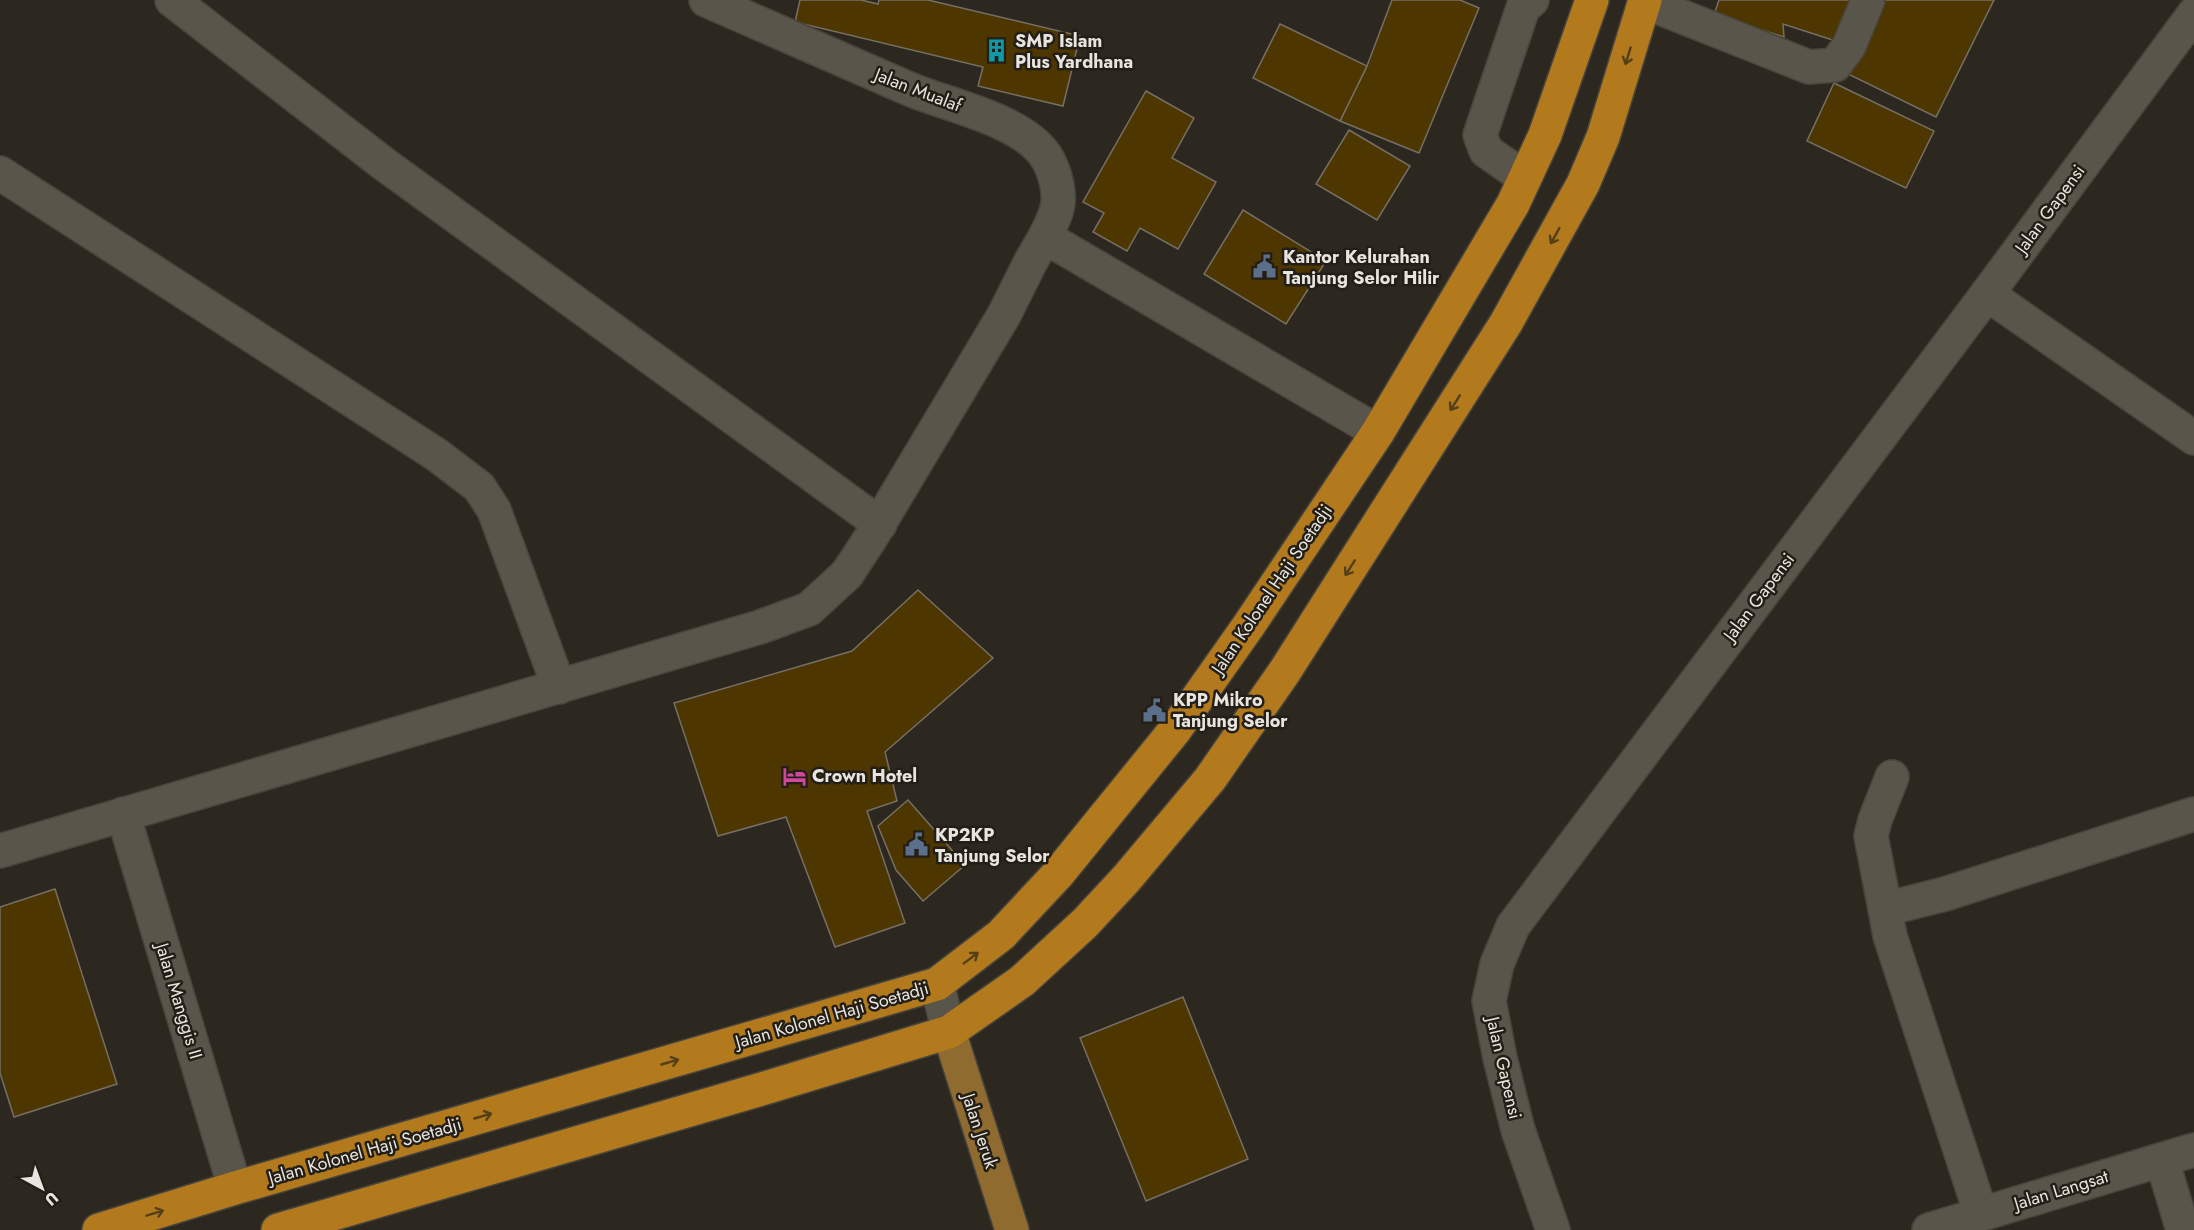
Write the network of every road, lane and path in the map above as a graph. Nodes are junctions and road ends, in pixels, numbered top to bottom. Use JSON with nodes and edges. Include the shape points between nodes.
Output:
{"nodes":[{"id":1,"x":172,"y":0,"type":"edge"},
{"id":2,"x":706,"y":0,"type":"edge"},
{"id":3,"x":1532,"y":0,"type":"edge"},
{"id":4,"x":1868,"y":0,"type":"edge"},
{"id":5,"x":2177,"y":0,"type":"edge"},
{"id":6,"x":1588,"y":1,"type":"edge"},
{"id":7,"x":1645,"y":1,"type":"edge"},
{"id":8,"x":2194,"y":15,"type":"edge"},
{"id":9,"x":0,"y":173,"type":"edge"},
{"id":10,"x":1525,"y":178,"type":"junction"},
{"id":11,"x":1045,"y":237,"type":"junction"},
{"id":12,"x":1988,"y":294,"type":"junction"},
{"id":13,"x":1378,"y":432,"type":"junction"},
{"id":14,"x":2194,"y":438,"type":"edge"},
{"id":15,"x":880,"y":524,"type":"junction"},
{"id":16,"x":559,"y":687,"type":"junction"},
{"id":17,"x":1892,"y":777,"type":"dead end"},
{"id":18,"x":123,"y":814,"type":"junction"},
{"id":19,"x":2194,"y":814,"type":"edge"},
{"id":20,"x":0,"y":851,"type":"edge"},
{"id":21,"x":1885,"y":909,"type":"junction"},
{"id":22,"x":937,"y":984,"type":"junction"},
{"id":23,"x":949,"y":1032,"type":"junction"},
{"id":24,"x":2194,"y":1150,"type":"edge"},
{"id":25,"x":2162,"y":1160,"type":"junction"},
{"id":26,"x":235,"y":1188,"type":"junction"},
{"id":27,"x":1981,"y":1214,"type":"junction"},
{"id":28,"x":99,"y":1230,"type":"edge"},
{"id":29,"x":278,"y":1230,"type":"edge"},
{"id":30,"x":1012,"y":1230,"type":"edge"},
{"id":31,"x":1553,"y":1230,"type":"edge"},
{"id":32,"x":1929,"y":1230,"type":"edge"},
{"id":33,"x":2183,"y":1230,"type":"edge"}],
"edges":[{"from":1,"to":15,"type":"street","via":[[384,164]]},
{"from":2,"to":11,"type":"street","name":"Jalan Mualaf","via":[[910,89],[975,112],[1029,139],[1053,170],[1057,190],[1057,210]]},
{"from":3,"to":10,"type":"street","via":[[1523,8],[1480,135],[1486,151]]},
{"from":4,"to":7,"type":"street","via":[[1849,46],[1835,65],[1809,68]]},
{"from":5,"to":8,"type":"street"},
{"from":6,"to":10,"type":"highway","name":"Jalan Kolonel Haji Soetadji","via":[[1545,135]]},
{"from":7,"to":23,"type":"highway","one_way":true,"via":[[1603,137],[1583,184],[1506,322],[1285,671],[1210,779],[1112,894],[1022,981]]},
{"from":8,"to":12,"type":"street","name":"Jalan Gapensi"},
{"from":9,"to":16,"type":"street","via":[[437,455],[479,487],[494,510]]},
{"from":10,"to":13,"type":"highway","name":"Jalan Kolonel Haji Soetadji"},
{"from":11,"to":13,"type":"street"},
{"from":11,"to":15,"type":"street","name":"Jalan Mualaf","via":[[1004,315]]},
{"from":12,"to":14,"type":"street"},
{"from":12,"to":31,"type":"street","name":"Jalan Gapensi","via":[[1513,926],[1497,964],[1489,1001],[1518,1130]]},
{"from":22,"to":13,"type":"highway","name":"Jalan Kolonel Haji Soetadji","one_way":true,"via":[[1001,935],[1058,874],[1175,730]]},
{"from":15,"to":16,"type":"street","name":"Jalan Mualaf","via":[[847,574],[809,609]]},
{"from":16,"to":18,"type":"street","name":"Jalan Mualaf"},
{"from":17,"to":21,"type":"street","via":[[1871,836]]},
{"from":18,"to":20,"type":"street","name":"Jalan Mualaf"},
{"from":18,"to":26,"type":"street","name":"Jalan Manggis II"},
{"from":19,"to":21,"type":"street","via":[[1945,894]]},
{"from":21,"to":27,"type":"street","via":[[1890,936]]},
{"from":22,"to":23,"type":"street"},
{"from":26,"to":22,"type":"highway","name":"Jalan Kolonel Haji Soetadji","one_way":true},
{"from":23,"to":29,"type":"highway"},
{"from":23,"to":30,"type":"main road","name":"Jalan Jeruk"},
{"from":24,"to":25,"type":"street","name":"Jalan Langsat"},
{"from":25,"to":27,"type":"street","name":"Jalan Langsat"},
{"from":25,"to":33,"type":"street"},
{"from":28,"to":26,"type":"highway","name":"Jalan Kolonel Haji Soetadji","one_way":true},
{"from":27,"to":32,"type":"street","name":"Jalan Langsat"}]}
